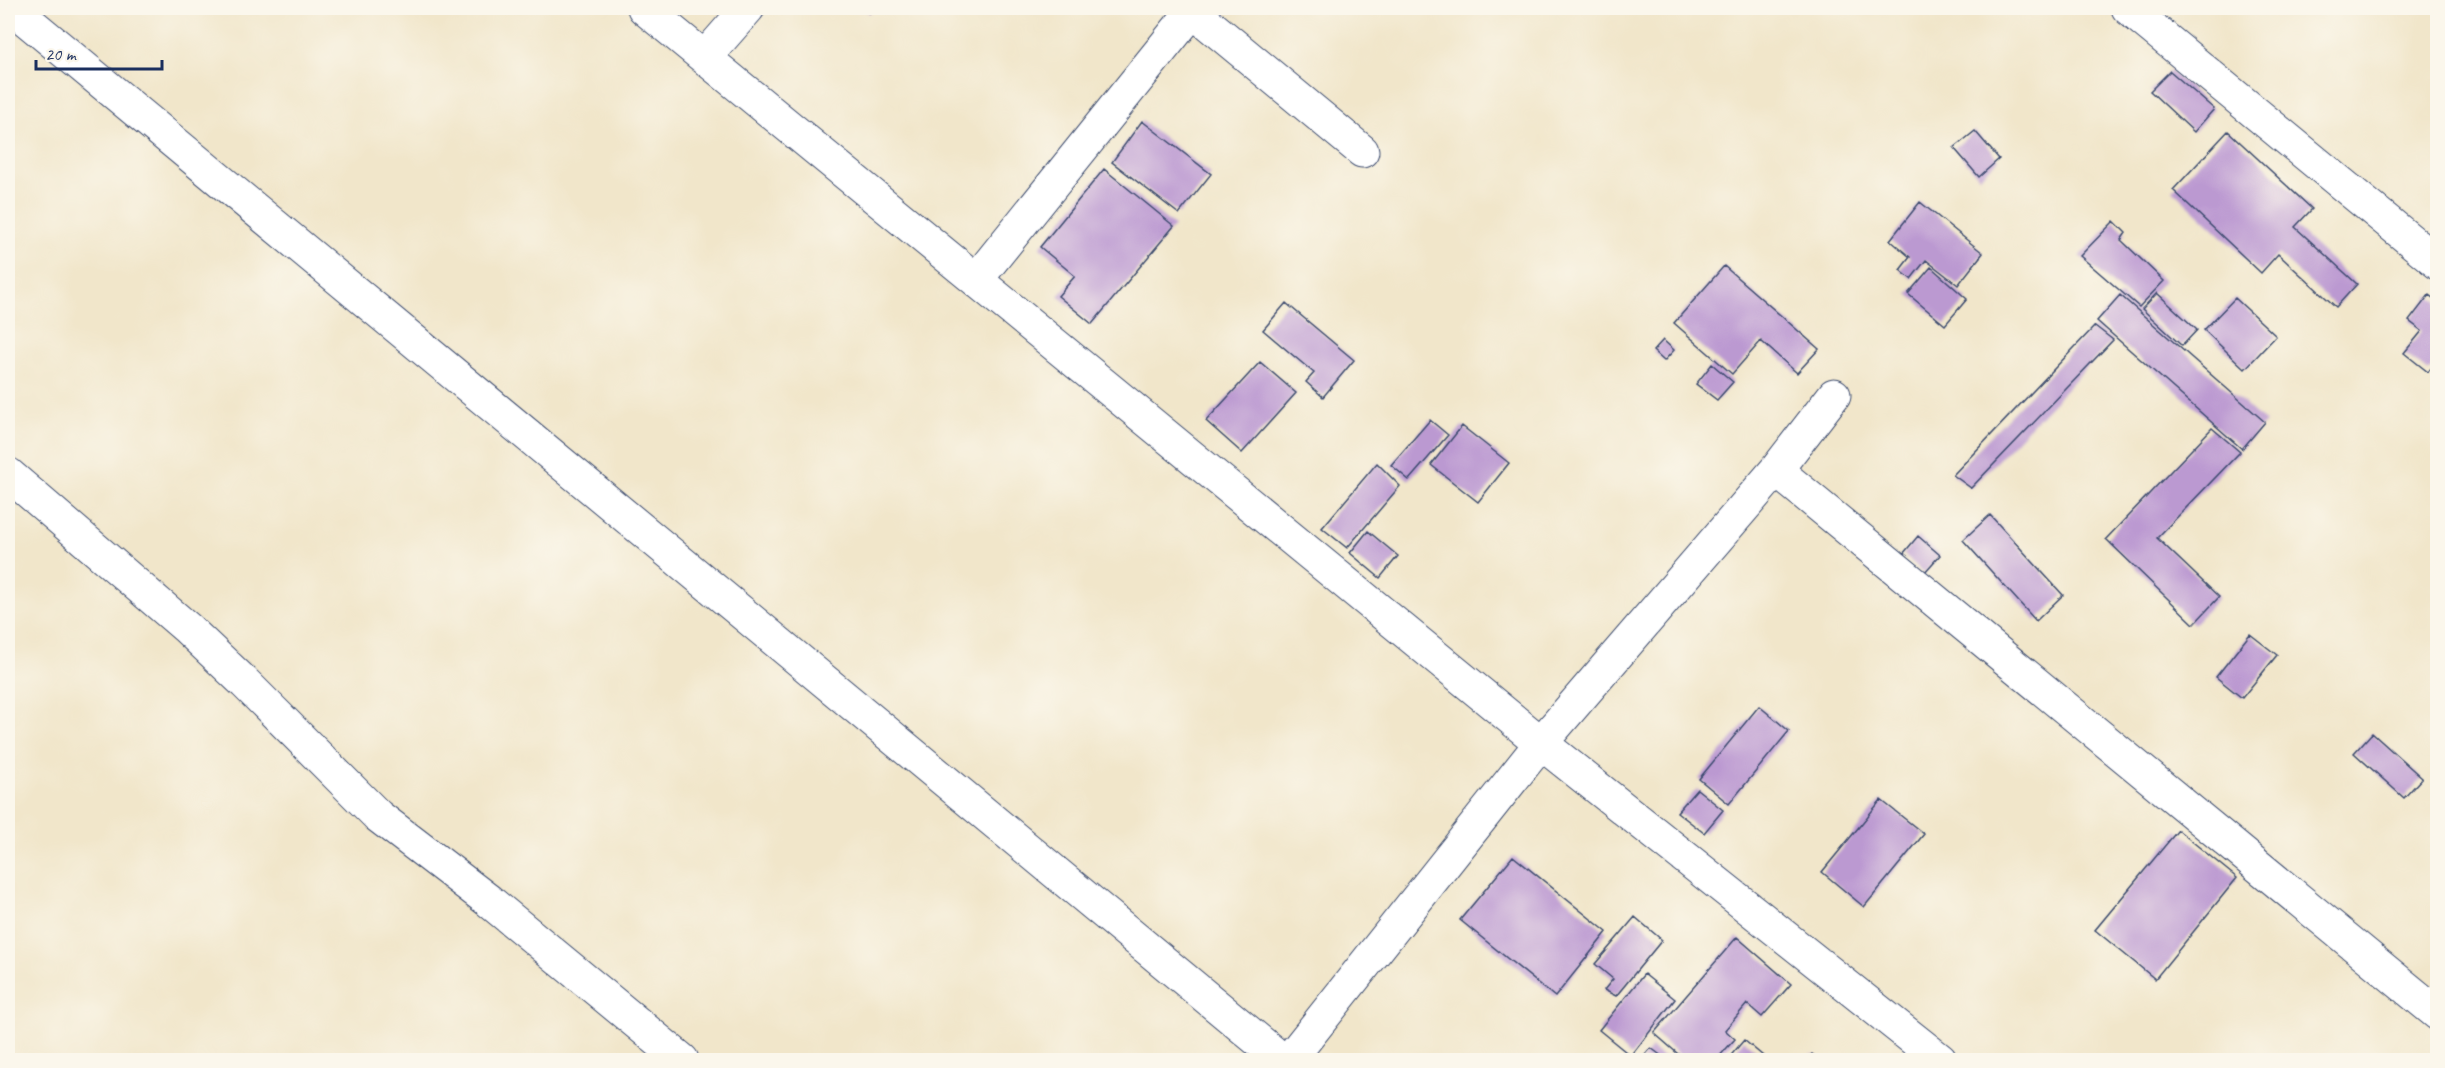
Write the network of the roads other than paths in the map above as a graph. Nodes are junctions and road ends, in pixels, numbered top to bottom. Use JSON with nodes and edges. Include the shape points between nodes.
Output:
{"nodes":[{"id":1,"x":12,"y":8,"type":"edge"},
{"id":2,"x":644,"y":8,"type":"edge"},
{"id":3,"x":748,"y":8,"type":"edge"},
{"id":4,"x":1192,"y":8,"type":"edge"},
{"id":5,"x":2128,"y":8,"type":"edge"},
{"id":6,"x":705,"y":57,"type":"junction"},
{"id":7,"x":1362,"y":151,"type":"dead end"},
{"id":8,"x":2438,"y":263,"type":"edge"},
{"id":9,"x":976,"y":280,"type":"junction"},
{"id":10,"x":1834,"y":394,"type":"dead end"},
{"id":11,"x":1776,"y":470,"type":"junction"},
{"id":12,"x":9,"y":478,"type":"edge"},
{"id":13,"x":1541,"y":743,"type":"junction"},
{"id":14,"x":2438,"y":1014,"type":"edge"},
{"id":15,"x":682,"y":1060,"type":"edge"},
{"id":16,"x":1282,"y":1060,"type":"edge"},
{"id":17,"x":1289,"y":1060,"type":"edge"},
{"id":18,"x":1940,"y":1060,"type":"edge"}],
"edges":[{"from":1,"to":16,"type":"street"},
{"from":2,"to":6,"type":"street"},
{"from":3,"to":6,"type":"street"},
{"from":4,"to":7,"type":"street"},
{"from":4,"to":9,"type":"street"},
{"from":5,"to":8,"type":"street"},
{"from":6,"to":9,"type":"street"},
{"from":9,"to":13,"type":"street"},
{"from":10,"to":11,"type":"street"},
{"from":11,"to":13,"type":"street"},
{"from":11,"to":14,"type":"street"},
{"from":12,"to":15,"type":"street","via":[[187,628],[378,816],[489,901]]},
{"from":13,"to":17,"type":"street"},
{"from":13,"to":18,"type":"street"}]}
